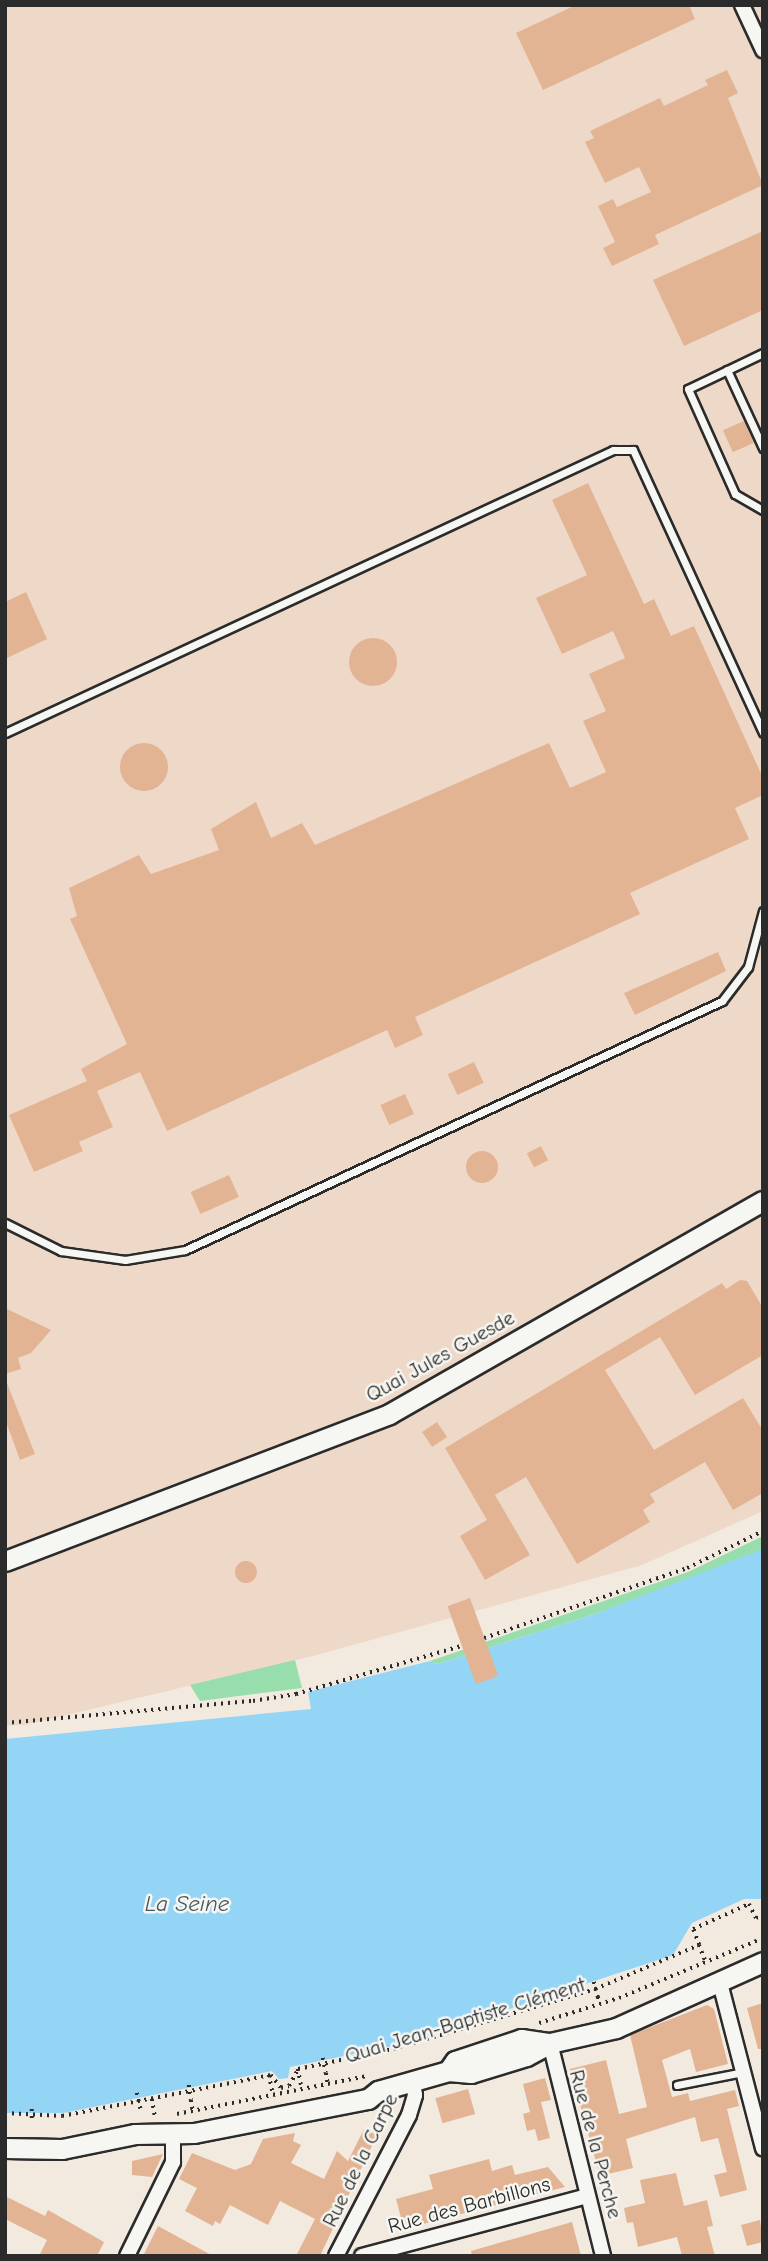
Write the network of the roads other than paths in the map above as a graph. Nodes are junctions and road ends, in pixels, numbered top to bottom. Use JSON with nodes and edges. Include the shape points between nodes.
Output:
{"nodes":[{"id":1,"x":746,"y":6,"type":"edge"},
{"id":2,"x":763,"y":50,"type":"edge"},
{"id":3,"x":763,"y":353,"type":"edge"},
{"id":4,"x":727,"y":370,"type":"junction"},
{"id":5,"x":763,"y":449,"type":"edge"},
{"id":6,"x":763,"y":510,"type":"edge"},
{"id":7,"x":763,"y":732,"type":"edge"},
{"id":8,"x":5,"y":733,"type":"edge"},
{"id":9,"x":763,"y":912,"type":"edge"},
{"id":10,"x":763,"y":1201,"type":"edge"},
{"id":11,"x":5,"y":1223,"type":"edge"},
{"id":12,"x":5,"y":1561,"type":"edge"},
{"id":13,"x":763,"y":1951,"type":"edge"},
{"id":14,"x":763,"y":1962,"type":"edge"},
{"id":15,"x":720,"y":1983,"type":"junction"},
{"id":16,"x":557,"y":2041,"type":"junction"},
{"id":17,"x":743,"y":2072,"type":"junction"},
{"id":18,"x":413,"y":2082,"type":"junction"},
{"id":19,"x":677,"y":2085,"type":"dead end"},
{"id":20,"x":169,"y":2121,"type":"junction"},
{"id":21,"x":5,"y":2148,"type":"edge"},
{"id":22,"x":763,"y":2148,"type":"edge"},
{"id":23,"x":5,"y":2159,"type":"edge"},
{"id":24,"x":587,"y":2196,"type":"junction"},
{"id":25,"x":127,"y":2256,"type":"edge"},
{"id":26,"x":336,"y":2256,"type":"edge"},
{"id":27,"x":362,"y":2256,"type":"edge"},
{"id":28,"x":603,"y":2256,"type":"edge"}],
"edges":[{"from":1,"to":2,"type":"street"},
{"from":3,"to":4,"type":"lane"},
{"from":4,"to":5,"type":"lane"},
{"from":4,"to":6,"type":"lane","via":[[688,389],[735,494]]},
{"from":7,"to":8,"type":"lane","via":[[634,450],[613,450]]},
{"from":9,"to":11,"type":"lane","via":[[748,967],[722,1001],[185,1250],[125,1260],[61,1251]]},
{"from":10,"to":12,"type":"main road","name":"Quai Jules Guesde","via":[[389,1414]]},
{"from":13,"to":16,"type":"main road","name":"Quai Jean-Baptiste Clément","via":[[579,2027]]},
{"from":14,"to":15,"type":"main road","name":"Quai Jean-Baptiste Clément"},
{"from":15,"to":16,"type":"main road","name":"Quai Jean-Baptiste Clément","via":[[616,2028]]},
{"from":15,"to":17,"type":"street"},
{"from":16,"to":18,"type":"main road","name":"Quai Jean-Baptiste Clément","via":[[521,2039],[454,2061],[448,2071]]},
{"from":16,"to":24,"type":"street","name":"Rue de la Perche"},
{"from":17,"to":19,"type":"lane"},
{"from":17,"to":22,"type":"street"},
{"from":18,"to":20,"type":"main road","name":"Quai Jean-Baptiste Clément","via":[[376,2083],[368,2098],[194,2133]]},
{"from":18,"to":26,"type":"street","name":"Rue de la Carpe","via":[[415,2095],[409,2115]]},
{"from":20,"to":21,"type":"main road","name":"Quai Jean-Baptiste Clément","via":[[62,2149]]},
{"from":20,"to":23,"type":"main road","name":"Quai Jean-Baptiste Clément","via":[[67,2158]]},
{"from":20,"to":25,"type":"street","via":[[173,2162]]},
{"from":24,"to":27,"type":"street","name":"Rue des Barbillons"},
{"from":24,"to":28,"type":"street","name":"Rue de la Perche"}]}
